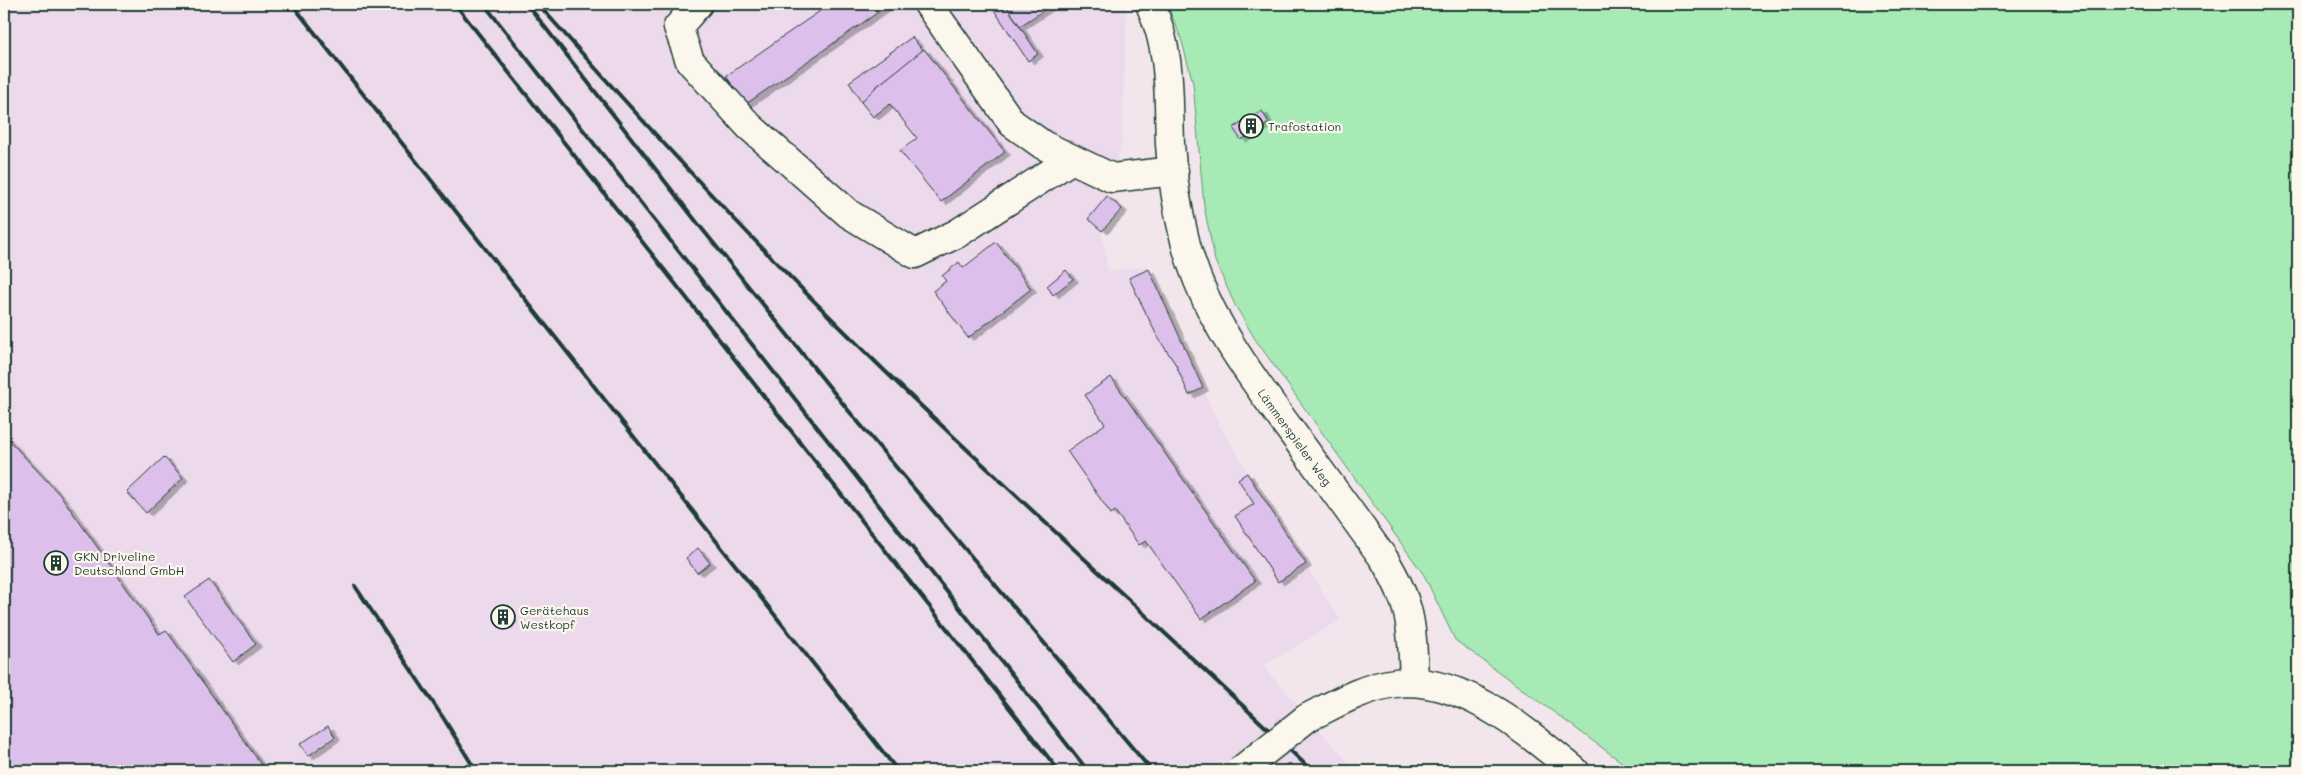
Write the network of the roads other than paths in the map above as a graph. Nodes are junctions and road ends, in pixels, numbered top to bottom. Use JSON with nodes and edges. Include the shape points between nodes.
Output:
{"nodes":[{"id":1,"x":698,"y":4,"type":"edge"},
{"id":2,"x":928,"y":4,"type":"edge"},
{"id":3,"x":1150,"y":4,"type":"edge"},
{"id":4,"x":1072,"y":159,"type":"junction"},
{"id":5,"x":1174,"y":171,"type":"junction"},
{"id":6,"x":1414,"y":682,"type":"junction"},
{"id":7,"x":1240,"y":771,"type":"edge"},
{"id":8,"x":1576,"y":771,"type":"edge"}],
"edges":[{"from":1,"to":4,"type":"street","via":[[678,27],[690,61],[749,126],[848,214],[916,254],[958,233]]},
{"from":2,"to":4,"type":"street","via":[[1012,123],[1043,145]]},
{"from":3,"to":5,"type":"street","name":"Lämmerspieler Weg","via":[[1164,41],[1169,75],[1170,145]]},
{"from":4,"to":5,"type":"street","via":[[1112,178]]},
{"from":5,"to":6,"type":"street","name":"Lämmerspieler Weg","via":[[1186,245],[1217,322],[1246,371],[1384,559],[1403,592],[1410,616]]},
{"from":6,"to":7,"type":"street","bridge":true,"via":[[1372,688],[1307,718]]},
{"from":6,"to":8,"type":"street","via":[[1435,684],[1458,692],[1501,715]]}]}
